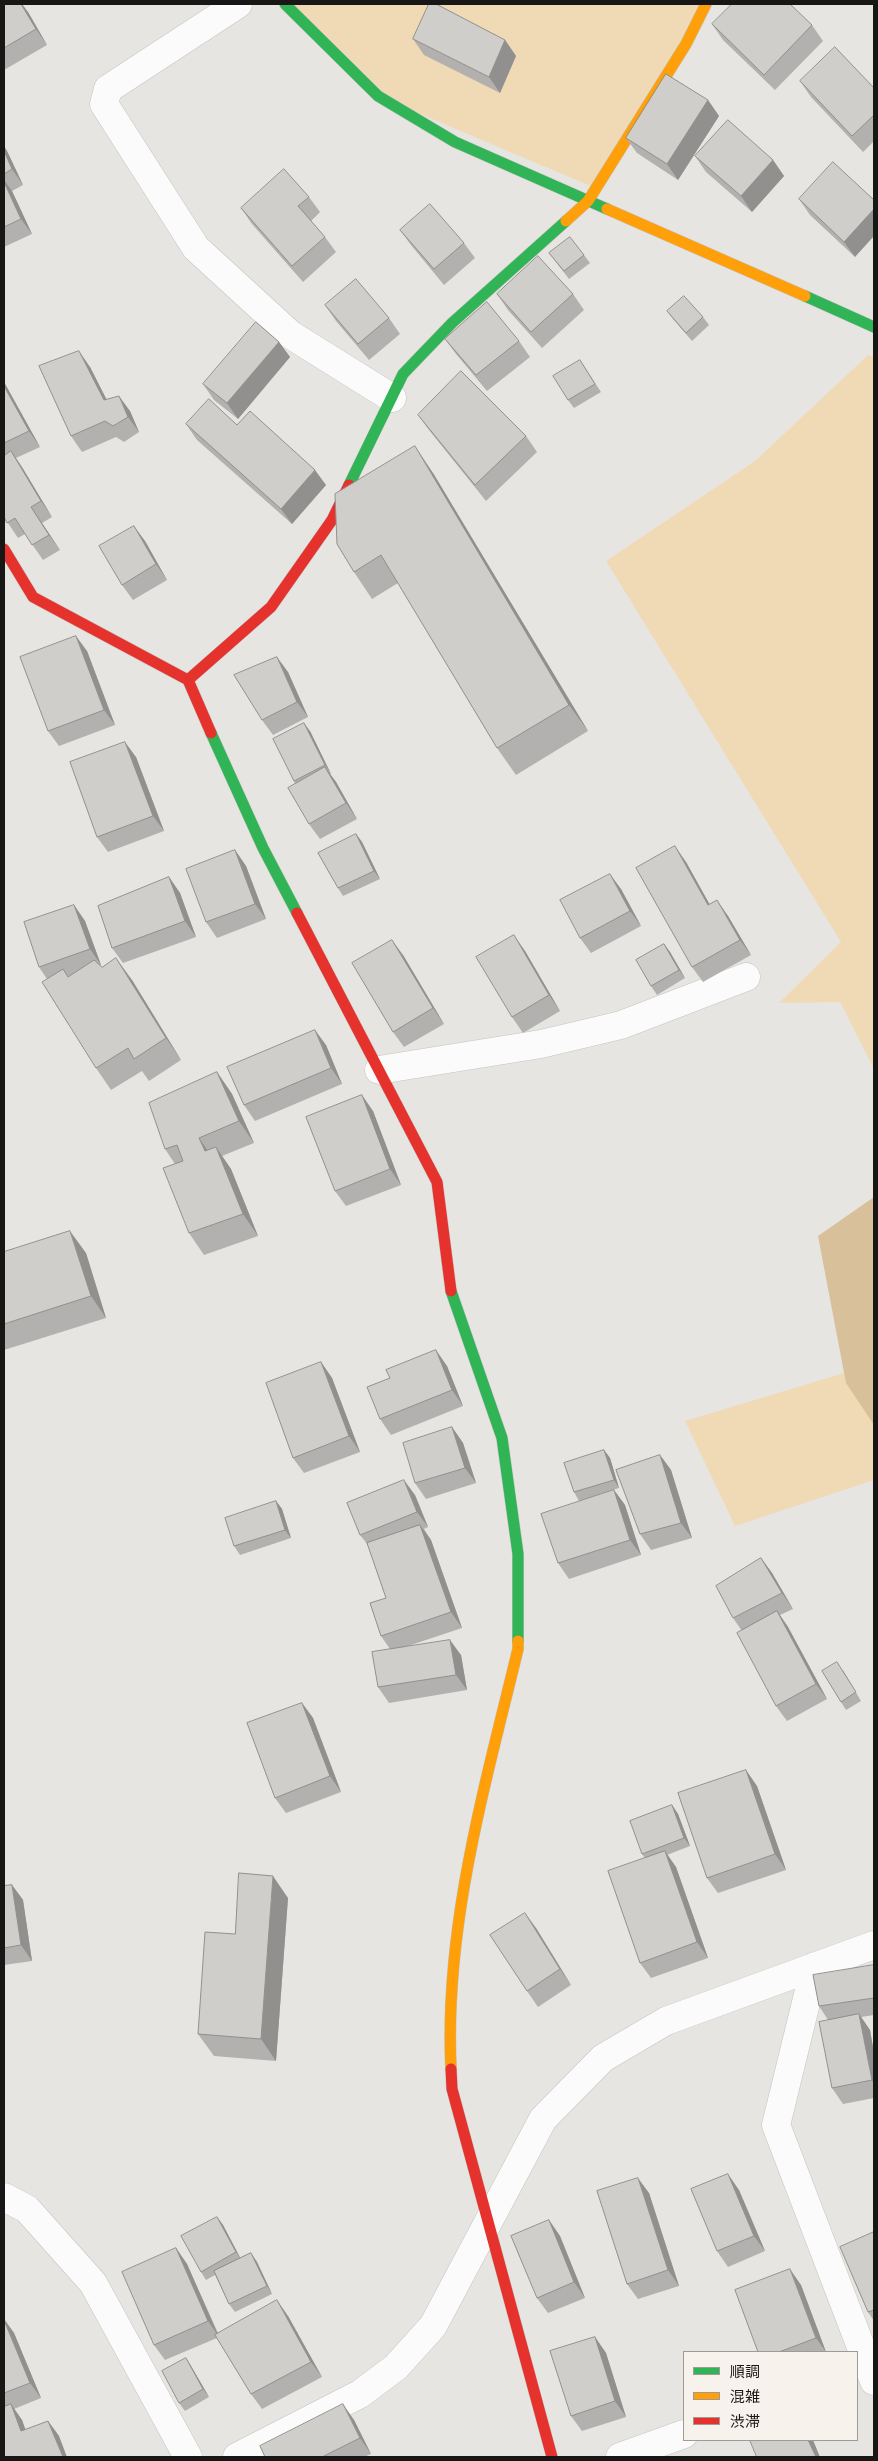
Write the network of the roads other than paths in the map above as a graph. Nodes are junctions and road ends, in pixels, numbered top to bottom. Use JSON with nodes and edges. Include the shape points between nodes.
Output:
{"nodes":[{"id":1,"x":238,"y":4,"type":"edge"},
{"id":2,"x":285,"y":4,"type":"edge"},
{"id":3,"x":706,"y":4,"type":"edge"},
{"id":4,"x":588,"y":201,"type":"junction"},
{"id":5,"x":874,"y":327,"type":"edge"},
{"id":6,"x":392,"y":398,"type":"junction"},
{"id":7,"x":4,"y":549,"type":"edge"},
{"id":8,"x":188,"y":680,"type":"junction"},
{"id":9,"x":746,"y":977,"type":"dead end"},
{"id":10,"x":379,"y":1070,"type":"junction"},
{"id":11,"x":874,"y":1946,"type":"edge"},
{"id":12,"x":815,"y":1966,"type":"junction"},
{"id":13,"x":4,"y":2197,"type":"edge"},
{"id":14,"x":489,"y":2220,"type":"junction"},
{"id":15,"x":867,"y":2374,"type":"edge"},
{"id":16,"x":683,"y":2434,"type":"edge"},
{"id":17,"x":188,"y":2457,"type":"edge"},
{"id":18,"x":237,"y":2457,"type":"edge"},
{"id":19,"x":552,"y":2457,"type":"edge"},
{"id":20,"x":620,"y":2457,"type":"edge"}],
"edges":[{"from":1,"to":6,"type":"street","via":[[108,89],[104,104],[196,248],[290,335]]},
{"from":2,"to":4,"type":"street","via":[[378,96],[455,142]]},
{"from":3,"to":4,"type":"street","via":[[686,44]]},
{"from":4,"to":5,"type":"street"},
{"from":4,"to":6,"type":"street","via":[[452,323],[403,374]]},
{"from":6,"to":8,"type":"street","via":[[332,520],[271,607]]},
{"from":7,"to":8,"type":"street","via":[[33,597]]},
{"from":8,"to":10,"type":"street","via":[[263,848]]},
{"from":9,"to":10,"type":"street","via":[[621,1025],[541,1044]]},
{"from":10,"to":14,"type":"street","via":[[437,1182],[449,1286],[502,1438],[518,1554],[518,1649],[472,1840],[452,1976],[452,2089]]},
{"from":11,"to":12,"type":"street"},
{"from":12,"to":14,"type":"street","via":[[666,2020],[603,2058],[543,2119]]},
{"from":12,"to":15,"type":"street","via":[[776,2125]]},
{"from":13,"to":17,"type":"street","via":[[27,2209],[93,2283]]},
{"from":14,"to":18,"type":"street","via":[[433,2326],[396,2367],[360,2394]]},
{"from":14,"to":19,"type":"street"},
{"from":16,"to":20,"type":"street"}]}
